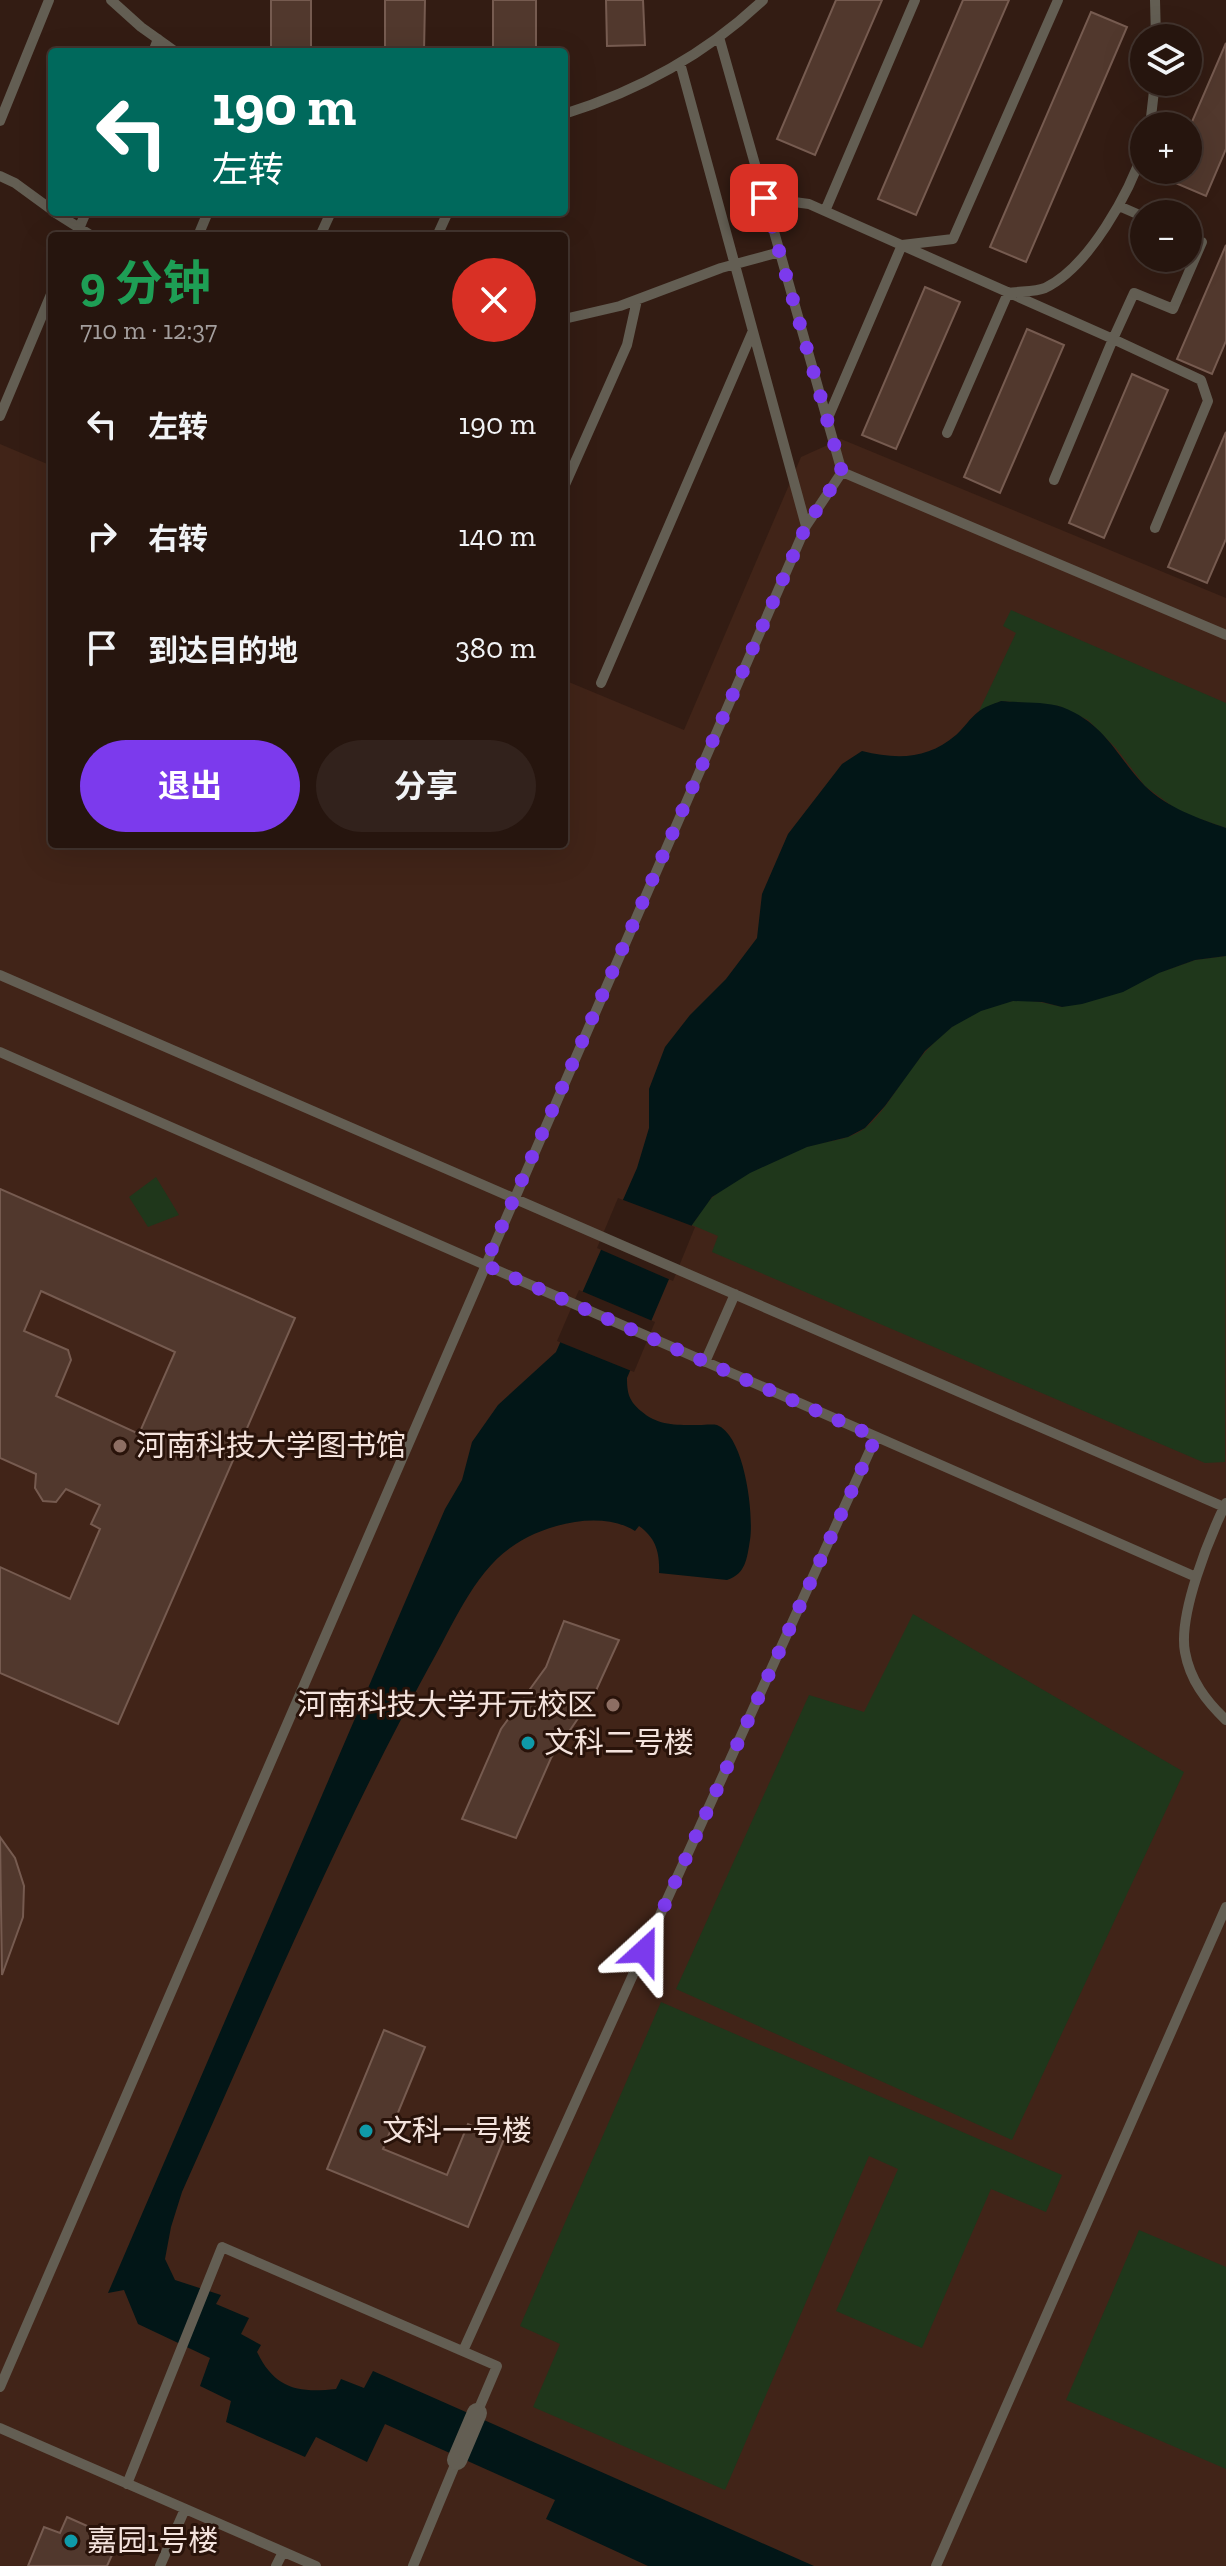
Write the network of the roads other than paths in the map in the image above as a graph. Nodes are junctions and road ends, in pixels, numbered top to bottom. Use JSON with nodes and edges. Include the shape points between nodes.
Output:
{"nodes":[{"id":1,"x":49,"y":0,"type":"edge"},
{"id":2,"x":111,"y":0,"type":"edge"},
{"id":3,"x":763,"y":0,"type":"edge"},
{"id":4,"x":915,"y":0,"type":"edge"},
{"id":5,"x":1058,"y":0,"type":"edge"},
{"id":6,"x":1155,"y":0,"type":"edge"},
{"id":7,"x":1156,"y":24,"type":"edge"},
{"id":8,"x":719,"y":37,"type":"junction"},
{"id":9,"x":158,"y":39,"type":"junction"},
{"id":10,"x":155,"y":48,"type":"edge"},
{"id":11,"x":170,"y":48,"type":"edge"},
{"id":12,"x":680,"y":63,"type":"junction"},
{"id":13,"x":568,"y":113,"type":"edge"},
{"id":14,"x":0,"y":121,"type":"edge"},
{"id":15,"x":0,"y":176,"type":"edge"},
{"id":16,"x":1130,"y":184,"type":"edge"},
{"id":17,"x":764,"y":198,"type":"junction"},
{"id":18,"x":1119,"y":206,"type":"junction"},
{"id":19,"x":48,"y":207,"type":"edge"},
{"id":20,"x":825,"y":211,"type":"junction"},
{"id":21,"x":1130,"y":211,"type":"edge"},
{"id":22,"x":59,"y":216,"type":"edge"},
{"id":23,"x":77,"y":232,"type":"edge"},
{"id":24,"x":902,"y":245,"type":"junction"},
{"id":25,"x":780,"y":252,"type":"junction"},
{"id":26,"x":733,"y":265,"type":"junction"},
{"id":27,"x":1189,"y":272,"type":"edge"},
{"id":28,"x":1008,"y":293,"type":"junction"},
{"id":29,"x":637,"y":300,"type":"junction"},
{"id":30,"x":48,"y":302,"type":"edge"},
{"id":31,"x":568,"y":318,"type":"edge"},
{"id":32,"x":752,"y":333,"type":"junction"},
{"id":33,"x":1113,"y":339,"type":"junction"},
{"id":34,"x":0,"y":416,"type":"edge"},
{"id":35,"x":827,"y":420,"type":"junction"},
{"id":36,"x":947,"y":433,"type":"dead end"},
{"id":37,"x":842,"y":472,"type":"junction"},
{"id":38,"x":568,"y":478,"type":"edge"},
{"id":39,"x":1054,"y":480,"type":"dead end"},
{"id":40,"x":806,"y":526,"type":"junction"},
{"id":41,"x":1155,"y":528,"type":"dead end"},
{"id":42,"x":1226,"y":635,"type":"edge"},
{"id":43,"x":601,"y":683,"type":"dead end"},
{"id":44,"x":0,"y":975,"type":"edge"},
{"id":45,"x":0,"y":1052,"type":"edge"},
{"id":46,"x":514,"y":1198,"type":"junction"},
{"id":47,"x":485,"y":1265,"type":"junction"},
{"id":48,"x":735,"y":1294,"type":"junction"},
{"id":49,"x":705,"y":1362,"type":"junction"},
{"id":50,"x":876,"y":1437,"type":"junction"},
{"id":51,"x":1225,"y":1505,"type":"edge"},
{"id":52,"x":1196,"y":1577,"type":"junction"},
{"id":53,"x":1226,"y":1720,"type":"edge"},
{"id":54,"x":1226,"y":1907,"type":"edge"},
{"id":55,"x":463,"y":2351,"type":"junction"},
{"id":56,"x":0,"y":2387,"type":"edge"},
{"id":57,"x":477,"y":2413,"type":"joint"},
{"id":58,"x":0,"y":2428,"type":"edge"},
{"id":59,"x":457,"y":2460,"type":"joint"},
{"id":60,"x":127,"y":2484,"type":"junction"},
{"id":61,"x":185,"y":2509,"type":"junction"},
{"id":62,"x":283,"y":2552,"type":"junction"},
{"id":63,"x":160,"y":2566,"type":"edge"},
{"id":64,"x":276,"y":2566,"type":"edge"},
{"id":65,"x":316,"y":2566,"type":"edge"},
{"id":66,"x":413,"y":2566,"type":"edge"},
{"id":67,"x":936,"y":2566,"type":"edge"}],
"edges":[{"from":1,"to":14,"type":"lane"},
{"from":2,"to":9,"type":"lane"},
{"from":3,"to":8,"type":"lane"},
{"from":4,"to":20,"type":"lane"},
{"from":5,"to":24,"type":"lane","via":[[953,239]]},
{"from":6,"to":7,"type":"lane"},
{"from":8,"to":12,"type":"lane"},
{"from":8,"to":17,"type":"lane"},
{"from":9,"to":10,"type":"lane"},
{"from":9,"to":11,"type":"lane"},
{"from":12,"to":13,"type":"lane","via":[[637,87]]},
{"from":12,"to":26,"type":"lane"},
{"from":15,"to":19,"type":"lane"},
{"from":16,"to":18,"type":"lane"},
{"from":17,"to":20,"type":"lane"},
{"from":17,"to":25,"type":"lane"},
{"from":18,"to":21,"type":"lane"},
{"from":18,"to":28,"type":"lane","via":[[1062,277],[1043,289]]},
{"from":20,"to":24,"type":"lane"},
{"from":22,"to":23,"type":"lane"},
{"from":24,"to":28,"type":"lane"},
{"from":24,"to":35,"type":"lane"},
{"from":25,"to":26,"type":"lane"},
{"from":25,"to":35,"type":"lane"},
{"from":26,"to":29,"type":"lane"},
{"from":26,"to":32,"type":"lane"},
{"from":27,"to":33,"type":"lane","via":[[1173,309],[1134,293]]},
{"from":28,"to":33,"type":"lane"},
{"from":28,"to":36,"type":"lane"},
{"from":29,"to":31,"type":"lane"},
{"from":29,"to":38,"type":"lane","via":[[627,345]]},
{"from":30,"to":34,"type":"lane"},
{"from":32,"to":40,"type":"lane"},
{"from":32,"to":43,"type":"lane"},
{"from":33,"to":39,"type":"lane"},
{"from":33,"to":41,"type":"lane","via":[[1201,380],[1208,401]]},
{"from":35,"to":37,"type":"lane"},
{"from":37,"to":40,"type":"lane"},
{"from":37,"to":42,"type":"lane"},
{"from":40,"to":46,"type":"lane"},
{"from":44,"to":46,"type":"lane"},
{"from":45,"to":47,"type":"lane"},
{"from":46,"to":47,"type":"lane"},
{"from":46,"to":48,"type":"lane"},
{"from":47,"to":49,"type":"lane"},
{"from":47,"to":56,"type":"lane"},
{"from":48,"to":49,"type":"lane"},
{"from":48,"to":51,"type":"lane"},
{"from":49,"to":50,"type":"lane"},
{"from":50,"to":52,"type":"lane"},
{"from":50,"to":55,"type":"lane"},
{"from":51,"to":52,"type":"lane"},
{"from":52,"to":53,"type":"lane","via":[[1184,1649],[1193,1679]]},
{"from":54,"to":67,"type":"lane"},
{"from":55,"to":57,"type":"lane","via":[[497,2366]]},
{"from":55,"to":60,"type":"lane","via":[[222,2247]]},
{"from":57,"to":59,"type":"street"},
{"from":58,"to":60,"type":"lane"},
{"from":59,"to":66,"type":"lane"},
{"from":60,"to":61,"type":"lane"},
{"from":61,"to":62,"type":"lane"},
{"from":61,"to":63,"type":"lane"},
{"from":62,"to":64,"type":"lane"},
{"from":62,"to":65,"type":"lane"}]}
